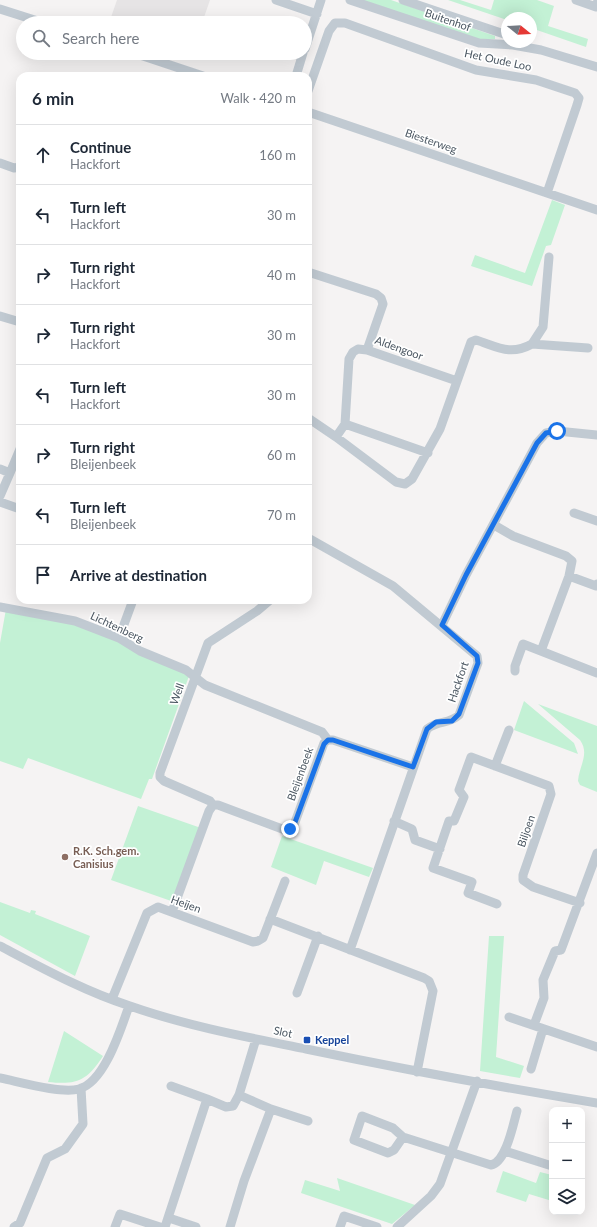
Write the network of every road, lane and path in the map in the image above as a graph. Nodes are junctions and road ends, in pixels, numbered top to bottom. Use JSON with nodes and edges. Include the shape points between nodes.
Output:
{"nodes":[{"id":1,"x":276,"y":0,"type":"edge"},
{"id":2,"x":322,"y":0,"type":"edge"},
{"id":3,"x":350,"y":0,"type":"edge"},
{"id":4,"x":403,"y":0,"type":"edge"},
{"id":5,"x":576,"y":0,"type":"edge"},
{"id":6,"x":597,"y":3,"type":"edge"},
{"id":7,"x":0,"y":8,"type":"edge"},
{"id":8,"x":317,"y":14,"type":"junction"},
{"id":9,"x":23,"y":16,"type":"edge"},
{"id":10,"x":312,"y":28,"type":"edge"},
{"id":11,"x":501,"y":33,"type":"edge"},
{"id":12,"x":537,"y":48,"type":"edge"},
{"id":13,"x":541,"y":50,"type":"junction"},
{"id":14,"x":155,"y":60,"type":"edge"},
{"id":15,"x":302,"y":60,"type":"edge"},
{"id":16,"x":597,"y":67,"type":"edge"},
{"id":17,"x":191,"y":72,"type":"edge"},
{"id":18,"x":297,"y":72,"type":"edge"},
{"id":19,"x":312,"y":80,"type":"edge"},
{"id":20,"x":312,"y":113,"type":"edge"},
{"id":21,"x":0,"y":163,"type":"edge"},
{"id":22,"x":16,"y":168,"type":"edge"},
{"id":23,"x":547,"y":193,"type":"junction"},
{"id":24,"x":597,"y":210,"type":"edge"},
{"id":25,"x":549,"y":257,"type":"dead end"},
{"id":26,"x":312,"y":273,"type":"edge"},
{"id":27,"x":0,"y":316,"type":"edge"},
{"id":28,"x":16,"y":321,"type":"edge"},
{"id":29,"x":532,"y":344,"type":"junction"},
{"id":30,"x":588,"y":348,"type":"dead end"},
{"id":31,"x":367,"y":350,"type":"junction"},
{"id":32,"x":457,"y":381,"type":"junction"},
{"id":33,"x":312,"y":421,"type":"edge"},
{"id":34,"x":345,"y":424,"type":"junction"},
{"id":35,"x":597,"y":434,"type":"edge"},
{"id":36,"x":336,"y":437,"type":"junction"},
{"id":37,"x":428,"y":452,"type":"junction"},
{"id":38,"x":16,"y":459,"type":"edge"},
{"id":39,"x":0,"y":469,"type":"edge"},
{"id":40,"x":10,"y":473,"type":"junction"},
{"id":41,"x":0,"y":496,"type":"edge"},
{"id":42,"x":0,"y":502,"type":"edge"},
{"id":43,"x":16,"y":508,"type":"edge"},
{"id":44,"x":574,"y":513,"type":"dead end"},
{"id":45,"x":597,"y":521,"type":"edge"},
{"id":46,"x":494,"y":525,"type":"junction"},
{"id":47,"x":312,"y":540,"type":"edge"},
{"id":48,"x":569,"y":576,"type":"junction"},
{"id":49,"x":597,"y":584,"type":"edge"},
{"id":50,"x":132,"y":604,"type":"edge"},
{"id":51,"x":265,"y":604,"type":"edge"},
{"id":52,"x":0,"y":607,"type":"edge"},
{"id":53,"x":442,"y":625,"type":"junction"},
{"id":54,"x":119,"y":638,"type":"junction"},
{"id":55,"x":541,"y":651,"type":"junction"},
{"id":56,"x":515,"y":671,"type":"dead end"},
{"id":57,"x":597,"y":673,"type":"edge"},
{"id":58,"x":195,"y":678,"type":"junction"},
{"id":59,"x":509,"y":730,"type":"dead end"},
{"id":60,"x":328,"y":740,"type":"junction"},
{"id":61,"x":495,"y":766,"type":"junction"},
{"id":62,"x":413,"y":767,"type":"junction"},
{"id":63,"x":214,"y":805,"type":"junction"},
{"id":64,"x":394,"y":821,"type":"junction"},
{"id":65,"x":440,"y":849,"type":"junction"},
{"id":66,"x":597,"y":853,"type":"edge"},
{"id":67,"x":285,"y":881,"type":"dead end"},
{"id":68,"x":580,"y":903,"type":"junction"},
{"id":69,"x":496,"y":904,"type":"dead end"},
{"id":70,"x":172,"y":912,"type":"junction"},
{"id":71,"x":270,"y":919,"type":"junction"},
{"id":72,"x":318,"y":936,"type":"junction"},
{"id":73,"x":0,"y":946,"type":"edge"},
{"id":74,"x":350,"y":950,"type":"junction"},
{"id":75,"x":297,"y":993,"type":"dead end"},
{"id":76,"x":112,"y":999,"type":"junction"},
{"id":77,"x":129,"y":1006,"type":"junction"},
{"id":78,"x":509,"y":1017,"type":"dead end"},
{"id":79,"x":534,"y":1025,"type":"junction"},
{"id":80,"x":543,"y":1029,"type":"junction"},
{"id":81,"x":256,"y":1039,"type":"junction"},
{"id":82,"x":597,"y":1047,"type":"edge"},
{"id":83,"x":531,"y":1068,"type":"dead end"},
{"id":84,"x":417,"y":1072,"type":"junction"},
{"id":85,"x":0,"y":1078,"type":"edge"},
{"id":86,"x":477,"y":1081,"type":"junction"},
{"id":87,"x":171,"y":1086,"type":"dead end"},
{"id":88,"x":81,"y":1088,"type":"junction"},
{"id":89,"x":239,"y":1095,"type":"junction"},
{"id":90,"x":207,"y":1099,"type":"junction"},
{"id":91,"x":597,"y":1103,"type":"edge"},
{"id":92,"x":271,"y":1109,"type":"junction"},
{"id":93,"x":517,"y":1111,"type":"dead end"},
{"id":94,"x":308,"y":1121,"type":"dead end"},
{"id":95,"x":403,"y":1137,"type":"junction"},
{"id":96,"x":505,"y":1151,"type":"junction"},
{"id":97,"x":451,"y":1153,"type":"junction"},
{"id":98,"x":549,"y":1165,"type":"edge"},
{"id":99,"x":169,"y":1218,"type":"junction"},
{"id":100,"x":14,"y":1227,"type":"edge"},
{"id":101,"x":115,"y":1227,"type":"edge"},
{"id":102,"x":160,"y":1227,"type":"edge"},
{"id":103,"x":165,"y":1227,"type":"edge"},
{"id":104,"x":196,"y":1227,"type":"edge"},
{"id":105,"x":230,"y":1227,"type":"edge"},
{"id":106,"x":340,"y":1227,"type":"edge"},
{"id":107,"x":377,"y":1227,"type":"edge"},
{"id":108,"x":397,"y":1227,"type":"edge"}],
"edges":[{"from":1,"to":8,"type":"street"},
{"from":2,"to":8,"type":"street"},
{"from":3,"to":13,"type":"street","name":"Buitenhof","via":[[479,43]]},
{"from":4,"to":11,"type":"street","name":"Buitenhof"},
{"from":5,"to":6,"type":"street","via":[[596,7]]},
{"from":7,"to":9,"type":"street"},
{"from":8,"to":10,"type":"street"},
{"from":12,"to":13,"type":"street","name":"Buitenhof"},
{"from":13,"to":16,"type":"street","name":"Buitenhof"},
{"from":14,"to":17,"type":"street"},
{"from":15,"to":18,"type":"street"},
{"from":19,"to":23,"type":"street","name":"Het Oude Loo","via":[[329,31],[335,23],[345,24],[476,70],[536,80],[575,93],[579,98]]},
{"from":20,"to":23,"type":"street","name":"Biesterweg"},
{"from":21,"to":22,"type":"street"},
{"from":23,"to":24,"type":"street"},
{"from":25,"to":29,"type":"street","via":[[543,327]]},
{"from":26,"to":31,"type":"street","name":"Aldengoor","via":[[376,294],[381,298],[383,304]]},
{"from":27,"to":28,"type":"street"},
{"from":29,"to":30,"type":"street"},
{"from":29,"to":32,"type":"street","via":[[512,351],[473,340],[470,342]]},
{"from":31,"to":32,"type":"street","name":"Aldengoor"},
{"from":31,"to":34,"type":"street","via":[[358,349],[349,360]]},
{"from":32,"to":37,"type":"street","via":[[440,429]]},
{"from":33,"to":36,"type":"street"},
{"from":34,"to":36,"type":"street"},
{"from":34,"to":37,"type":"street"},
{"from":35,"to":46,"type":"street","via":[[557,431],[546,433],[537,443]]},
{"from":36,"to":37,"type":"street","via":[[396,482],[406,484],[412,479]]},
{"from":38,"to":40,"type":"street"},
{"from":39,"to":40,"type":"street"},
{"from":40,"to":41,"type":"street"},
{"from":42,"to":43,"type":"street"},
{"from":44,"to":45,"type":"street"},
{"from":46,"to":48,"type":"street","via":[[513,536],[570,558],[572,564]]},
{"from":46,"to":53,"type":"street"},
{"from":47,"to":53,"type":"street","name":"Hackfort","via":[[393,586]]},
{"from":48,"to":49,"type":"street","via":[[596,586]]},
{"from":48,"to":55,"type":"street"},
{"from":50,"to":54,"type":"street"},
{"from":51,"to":58,"type":"street","via":[[208,642]]},
{"from":52,"to":54,"type":"street","name":"Lichtenberg","via":[[75,621]]},
{"from":53,"to":62,"type":"street","name":"Hackfort","via":[[477,656],[478,663],[459,714],[452,721],[436,722],[427,729]]},
{"from":54,"to":58,"type":"street","name":"Lichtenberg","via":[[140,651],[186,670]]},
{"from":55,"to":56,"type":"street","via":[[523,644],[514,666]]},
{"from":55,"to":57,"type":"street"},
{"from":58,"to":60,"type":"street","name":"Well","via":[[205,685],[322,732]]},
{"from":58,"to":63,"type":"street","name":"Well","via":[[160,777]]},
{"from":59,"to":61,"type":"street"},
{"from":60,"to":62,"type":"street","name":"Bleijenbeek"},
{"from":60,"to":63,"type":"street","name":"Bleijenbeek","via":[[324,744],[294,825],[290,829],[285,830]]},
{"from":61,"to":65,"type":"street","name":"Biljoen","via":[[471,757],[459,790],[464,797],[454,822],[449,821]]},
{"from":61,"to":68,"type":"street","name":"Biljoen","via":[[549,786],[551,794],[523,880],[533,887]]},
{"from":62,"to":64,"type":"street","name":"Hackfort"},
{"from":63,"to":70,"type":"street","via":[[209,811]]},
{"from":64,"to":65,"type":"street","via":[[412,829],[415,840]]},
{"from":64,"to":74,"type":"street","name":"Hackfort"},
{"from":65,"to":69,"type":"street","name":"Biljoen","via":[[433,868],[472,882],[468,893]]},
{"from":66,"to":68,"type":"street"},
{"from":67,"to":71,"type":"street","name":"Heijen"},
{"from":68,"to":79,"type":"street","via":[[561,950],[555,951],[543,980],[544,998]]},
{"from":70,"to":71,"type":"street","name":"Heijen","via":[[253,942],[263,938]]},
{"from":70,"to":76,"type":"street","name":"Heijen","via":[[158,907],[146,913]]},
{"from":71,"to":72,"type":"street"},
{"from":72,"to":74,"type":"street"},
{"from":72,"to":75,"type":"street"},
{"from":73,"to":76,"type":"street","name":"Slot","via":[[55,975]]},
{"from":74,"to":84,"type":"street","via":[[429,982],[433,991]]},
{"from":76,"to":77,"type":"street","name":"Slot"},
{"from":77,"to":81,"type":"street","name":"Slot","via":[[196,1026]]},
{"from":77,"to":88,"type":"street","via":[[114,1048],[96,1076]]},
{"from":78,"to":79,"type":"street"},
{"from":79,"to":80,"type":"street"},
{"from":80,"to":82,"type":"street"},
{"from":80,"to":83,"type":"street"},
{"from":81,"to":84,"type":"street","name":"Slot"},
{"from":81,"to":89,"type":"street"},
{"from":84,"to":86,"type":"street","name":"Slot"},
{"from":85,"to":88,"type":"street","via":[[66,1090]]},
{"from":86,"to":91,"type":"street","name":"Slot"},
{"from":86,"to":97,"type":"street"},
{"from":87,"to":90,"type":"street"},
{"from":88,"to":100,"type":"street","via":[[83,1124],[65,1149],[48,1158],[20,1223]]},
{"from":89,"to":90,"type":"street","via":[[233,1106],[226,1107]]},
{"from":89,"to":92,"type":"street"},
{"from":90,"to":99,"type":"street"},
{"from":92,"to":94,"type":"street"},
{"from":92,"to":105,"type":"street"},
{"from":93,"to":96,"type":"street"},
{"from":95,"to":95,"type":"street","via":[[394,1150],[388,1153],[354,1140],[362,1116],[393,1128]]},
{"from":95,"to":97,"type":"street"},
{"from":96,"to":97,"type":"street","via":[[499,1162],[492,1165]]},
{"from":96,"to":98,"type":"street"},
{"from":97,"to":108,"type":"street","via":[[436,1190]]},
{"from":99,"to":103,"type":"street"},
{"from":99,"to":104,"type":"street"},
{"from":101,"to":102,"type":"street","via":[[120,1214]]},
{"from":106,"to":107,"type":"street","via":[[344,1216]]}]}
